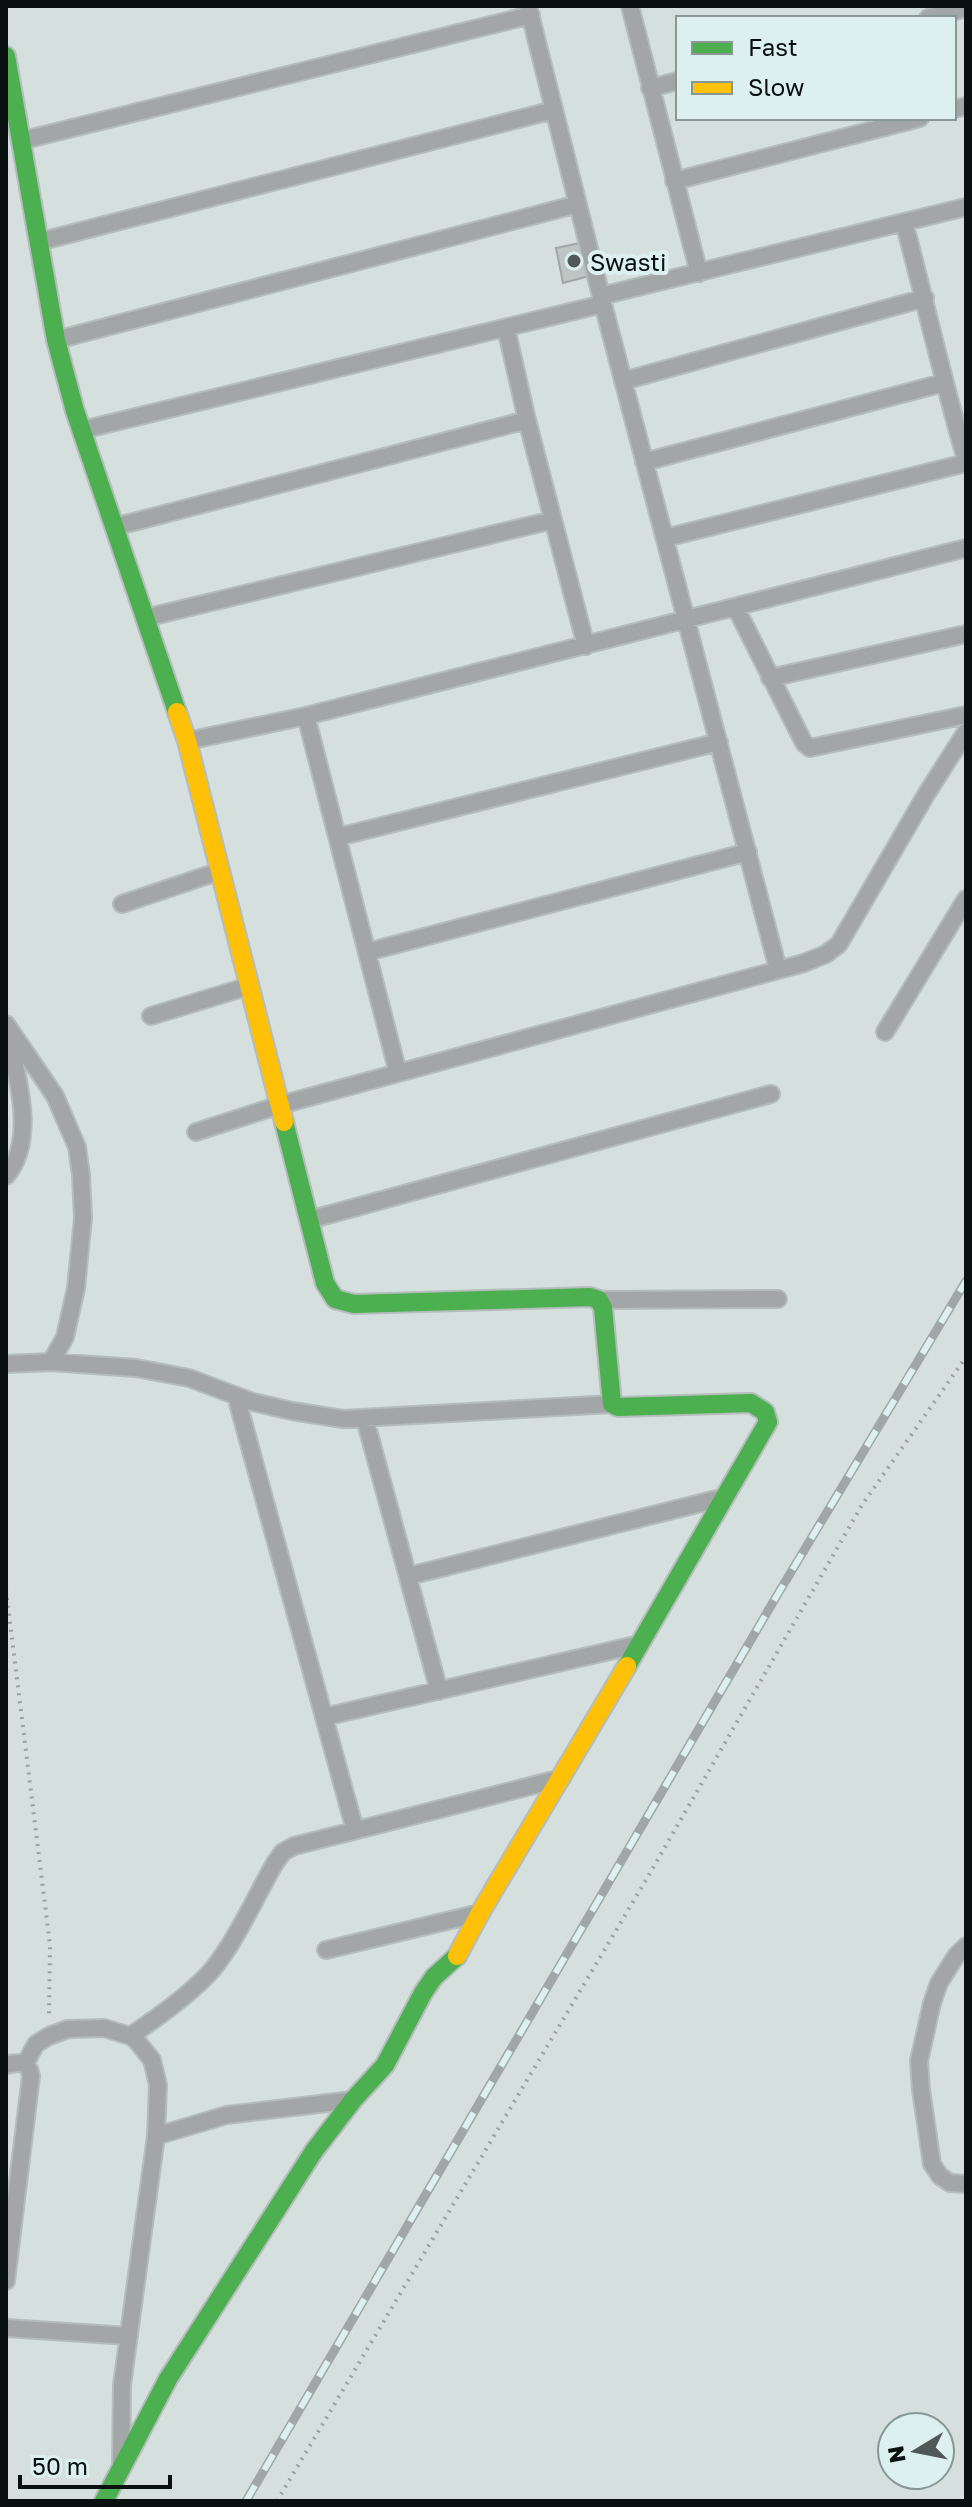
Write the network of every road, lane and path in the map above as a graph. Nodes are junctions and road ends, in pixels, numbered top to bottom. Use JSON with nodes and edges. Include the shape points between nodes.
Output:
{"nodes":[{"id":1,"x":630,"y":6,"type":"edge"},
{"id":2,"x":966,"y":8,"type":"edge"},
{"id":3,"x":530,"y":10,"type":"edge"},
{"id":4,"x":936,"y":16,"type":"edge"},
{"id":5,"x":6,"y":56,"type":"edge"},
{"id":6,"x":676,"y":82,"type":"edge"},
{"id":7,"x":650,"y":88,"type":"junction"},
{"id":8,"x":554,"y":110,"type":"junction"},
{"id":9,"x":912,"y":120,"type":"edge"},
{"id":10,"x":20,"y":141,"type":"junction"},
{"id":11,"x":674,"y":181,"type":"junction"},
{"id":12,"x":578,"y":204,"type":"junction"},
{"id":13,"x":966,"y":207,"type":"edge"},
{"id":14,"x":904,"y":222,"type":"junction"},
{"id":15,"x":38,"y":242,"type":"junction"},
{"id":16,"x":699,"y":273,"type":"junction"},
{"id":17,"x":925,"y":298,"type":"junction"},
{"id":18,"x":602,"y":300,"type":"junction"},
{"id":19,"x":506,"y":328,"type":"junction"},
{"id":20,"x":56,"y":340,"type":"junction"},
{"id":21,"x":623,"y":381,"type":"junction"},
{"id":22,"x":943,"y":383,"type":"junction"},
{"id":23,"x":527,"y":420,"type":"junction"},
{"id":24,"x":82,"y":430,"type":"junction"},
{"id":25,"x":966,"y":461,"type":"edge"},
{"id":26,"x":644,"y":462,"type":"junction"},
{"id":27,"x":553,"y":520,"type":"junction"},
{"id":28,"x":114,"y":527,"type":"junction"},
{"id":29,"x":665,"y":538,"type":"junction"},
{"id":30,"x":966,"y":548,"type":"edge"},
{"id":31,"x":736,"y":608,"type":"junction"},
{"id":32,"x":145,"y":618,"type":"junction"},
{"id":33,"x":687,"y":621,"type":"junction"},
{"id":34,"x":966,"y":634,"type":"edge"},
{"id":35,"x":586,"y":646,"type":"junction"},
{"id":36,"x":770,"y":678,"type":"junction"},
{"id":37,"x":966,"y":715,"type":"edge"},
{"id":38,"x":306,"y":716,"type":"junction"},
{"id":39,"x":966,"y":732,"type":"edge"},
{"id":40,"x":187,"y":741,"type":"junction"},
{"id":41,"x":719,"y":742,"type":"junction"},
{"id":42,"x":338,"y":837,"type":"junction"},
{"id":43,"x":748,"y":852,"type":"junction"},
{"id":44,"x":220,"y":871,"type":"junction"},
{"id":45,"x":966,"y":899,"type":"edge"},
{"id":46,"x":122,"y":904,"type":"dead end"},
{"id":47,"x":367,"y":952,"type":"junction"},
{"id":48,"x":778,"y":969,"type":"junction"},
{"id":49,"x":249,"y":986,"type":"junction"},
{"id":50,"x":151,"y":1016,"type":"dead end"},
{"id":51,"x":6,"y":1024,"type":"edge"},
{"id":52,"x":885,"y":1032,"type":"dead end"},
{"id":53,"x":398,"y":1073,"type":"junction"},
{"id":54,"x":771,"y":1094,"type":"dead end"},
{"id":55,"x":280,"y":1105,"type":"junction"},
{"id":56,"x":196,"y":1132,"type":"dead end"},
{"id":57,"x":6,"y":1176,"type":"edge"},
{"id":58,"x":309,"y":1220,"type":"junction"},
{"id":59,"x":778,"y":1299,"type":"dead end"},
{"id":60,"x":599,"y":1300,"type":"junction"},
{"id":61,"x":966,"y":1357,"type":"edge"},
{"id":62,"x":51,"y":1362,"type":"junction"},
{"id":63,"x":6,"y":1364,"type":"edge"},
{"id":64,"x":236,"y":1396,"type":"junction"},
{"id":65,"x":612,"y":1404,"type":"junction"},
{"id":66,"x":365,"y":1419,"type":"junction"},
{"id":67,"x":725,"y":1497,"type":"junction"},
{"id":68,"x":409,"y":1576,"type":"junction"},
{"id":69,"x":6,"y":1590,"type":"edge"},
{"id":70,"x":640,"y":1644,"type":"junction"},
{"id":71,"x":439,"y":1691,"type":"junction"},
{"id":72,"x":324,"y":1717,"type":"junction"},
{"id":73,"x":562,"y":1778,"type":"junction"},
{"id":74,"x":355,"y":1830,"type":"junction"},
{"id":75,"x":480,"y":1913,"type":"junction"},
{"id":76,"x":966,"y":1946,"type":"edge"},
{"id":77,"x":326,"y":1950,"type":"dead end"},
{"id":78,"x":49,"y":2036,"type":"junction"},
{"id":79,"x":130,"y":2036,"type":"junction"},
{"id":80,"x":25,"y":2064,"type":"junction"},
{"id":81,"x":6,"y":2065,"type":"edge"},
{"id":82,"x":353,"y":2100,"type":"junction"},
{"id":83,"x":156,"y":2136,"type":"junction"},
{"id":84,"x":966,"y":2184,"type":"edge"},
{"id":85,"x":12,"y":2186,"type":"edge"},
{"id":86,"x":6,"y":2281,"type":"edge"},
{"id":87,"x":6,"y":2328,"type":"edge"},
{"id":88,"x":129,"y":2336,"type":"junction"},
{"id":89,"x":121,"y":2468,"type":"junction"},
{"id":90,"x":102,"y":2500,"type":"edge"},
{"id":91,"x":277,"y":2501,"type":"edge"}],
"edges":[{"from":1,"to":7,"type":"street"},
{"from":2,"to":4,"type":"street"},
{"from":3,"to":8,"type":"street"},
{"from":3,"to":10,"type":"street"},
{"from":5,"to":10,"type":"street"},
{"from":6,"to":7,"type":"street"},
{"from":7,"to":11,"type":"street"},
{"from":8,"to":12,"type":"street"},
{"from":8,"to":15,"type":"street"},
{"from":9,"to":11,"type":"street"},
{"from":10,"to":15,"type":"street"},
{"from":11,"to":16,"type":"street"},
{"from":12,"to":18,"type":"street"},
{"from":12,"to":20,"type":"street"},
{"from":13,"to":14,"type":"street"},
{"from":14,"to":16,"type":"street"},
{"from":14,"to":17,"type":"street"},
{"from":15,"to":20,"type":"street"},
{"from":16,"to":18,"type":"street"},
{"from":17,"to":21,"type":"street"},
{"from":17,"to":22,"type":"street"},
{"from":18,"to":19,"type":"street"},
{"from":18,"to":21,"type":"street"},
{"from":19,"to":23,"type":"street"},
{"from":19,"to":24,"type":"street"},
{"from":20,"to":24,"type":"street"},
{"from":21,"to":26,"type":"street"},
{"from":22,"to":25,"type":"street"},
{"from":22,"to":26,"type":"street"},
{"from":23,"to":27,"type":"street"},
{"from":23,"to":28,"type":"street"},
{"from":24,"to":28,"type":"street"},
{"from":25,"to":29,"type":"street"},
{"from":26,"to":29,"type":"street"},
{"from":27,"to":32,"type":"street"},
{"from":27,"to":35,"type":"street"},
{"from":28,"to":32,"type":"street"},
{"from":29,"to":33,"type":"street"},
{"from":30,"to":31,"type":"street"},
{"from":31,"to":33,"type":"street"},
{"from":31,"to":36,"type":"street"},
{"from":32,"to":40,"type":"street"},
{"from":33,"to":35,"type":"street"},
{"from":33,"to":41,"type":"street"},
{"from":34,"to":36,"type":"street"},
{"from":35,"to":38,"type":"street"},
{"from":36,"to":37,"type":"street","via":[[810,748]]},
{"from":38,"to":40,"type":"street"},
{"from":38,"to":42,"type":"street"},
{"from":39,"to":48,"type":"street","via":[[839,944],[826,954]]},
{"from":40,"to":44,"type":"street"},
{"from":41,"to":42,"type":"street"},
{"from":41,"to":43,"type":"street"},
{"from":42,"to":47,"type":"street"},
{"from":43,"to":47,"type":"street"},
{"from":43,"to":48,"type":"street"},
{"from":44,"to":46,"type":"street"},
{"from":44,"to":49,"type":"street"},
{"from":45,"to":52,"type":"street"},
{"from":47,"to":53,"type":"street"},
{"from":48,"to":53,"type":"street"},
{"from":49,"to":50,"type":"street"},
{"from":49,"to":55,"type":"street"},
{"from":51,"to":57,"type":"street","via":[[22,1123],[15,1163]]},
{"from":51,"to":62,"type":"street","via":[[55,1096],[77,1147],[81,1175],[76,1288],[65,1337]]},
{"from":53,"to":55,"type":"street"},
{"from":54,"to":58,"type":"street"},
{"from":55,"to":56,"type":"street"},
{"from":55,"to":58,"type":"street"},
{"from":58,"to":60,"type":"street","via":[[325,1283],[339,1303]]},
{"from":59,"to":60,"type":"street"},
{"from":60,"to":65,"type":"street"},
{"from":61,"to":91,"type":"path","via":[[848,1529]]},
{"from":62,"to":63,"type":"street"},
{"from":62,"to":64,"type":"street","via":[[136,1368],[189,1378]]},
{"from":64,"to":66,"type":"street","via":[[292,1411]]},
{"from":64,"to":72,"type":"street"},
{"from":65,"to":66,"type":"street"},
{"from":65,"to":67,"type":"street","via":[[762,1406],[768,1422]]},
{"from":66,"to":68,"type":"street"},
{"from":67,"to":68,"type":"street"},
{"from":67,"to":70,"type":"street"},
{"from":68,"to":71,"type":"street"},
{"from":69,"to":78,"type":"path","via":[[50,1945]]},
{"from":70,"to":71,"type":"street"},
{"from":70,"to":73,"type":"street"},
{"from":71,"to":72,"type":"street"},
{"from":72,"to":74,"type":"street"},
{"from":73,"to":74,"type":"street"},
{"from":73,"to":75,"type":"street"},
{"from":74,"to":79,"type":"street","via":[[283,1852],[211,1971]]},
{"from":75,"to":77,"type":"street"},
{"from":75,"to":82,"type":"street","via":[[459,1954],[423,1993],[385,2065]]},
{"from":76,"to":84,"type":"street","via":[[939,1983],[919,2061],[932,2164],[950,2183]]},
{"from":78,"to":79,"type":"street","via":[[68,2029],[104,2028]]},
{"from":78,"to":80,"type":"street","via":[[36,2044]]},
{"from":79,"to":83,"type":"street","via":[[152,2060],[158,2085]]},
{"from":80,"to":81,"type":"street"},
{"from":80,"to":85,"type":"street","via":[[31,2076]]},
{"from":82,"to":83,"type":"street","via":[[227,2115]]},
{"from":82,"to":89,"type":"street","via":[[314,2151],[168,2379]]},
{"from":83,"to":88,"type":"street"},
{"from":85,"to":86,"type":"street"},
{"from":87,"to":88,"type":"street"},
{"from":88,"to":89,"type":"street","via":[[122,2385]]},
{"from":89,"to":90,"type":"street"}]}
